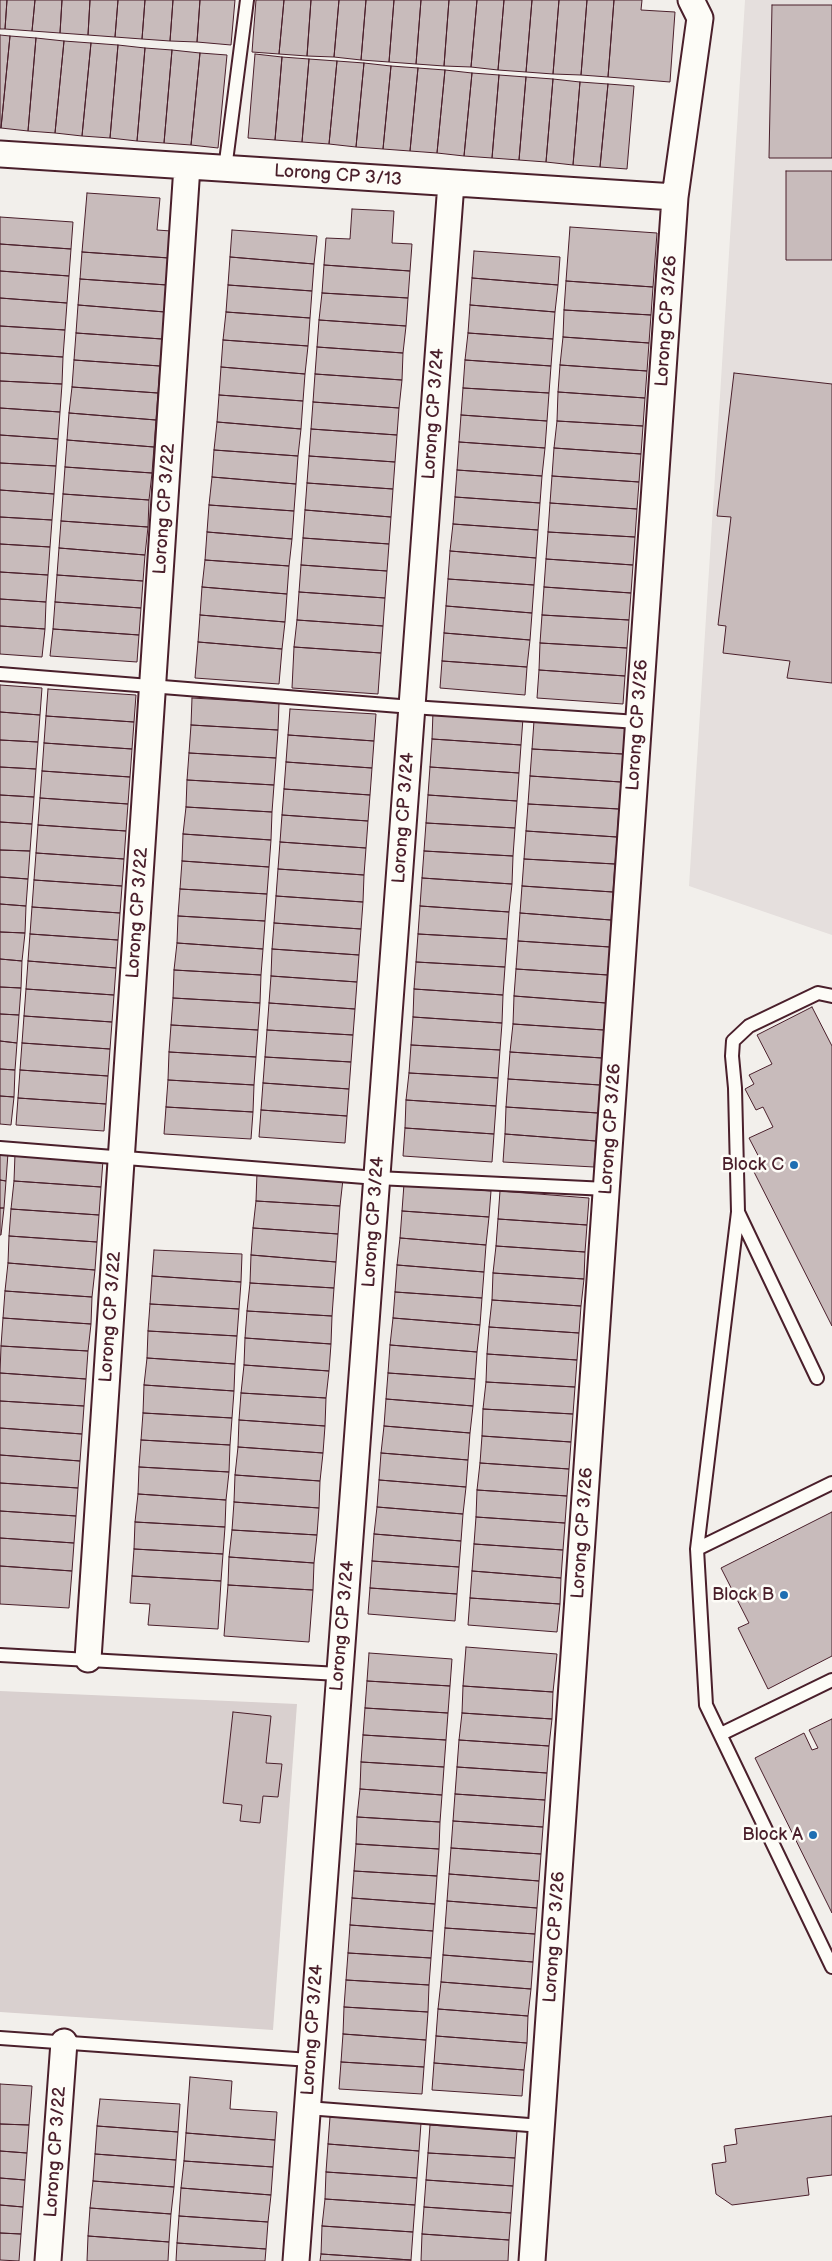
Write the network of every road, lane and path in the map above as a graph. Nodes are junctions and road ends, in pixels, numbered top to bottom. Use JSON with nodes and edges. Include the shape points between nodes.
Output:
{"nodes":[{"id":1,"x":248,"y":0,"type":"edge"},
{"id":2,"x":691,"y":0,"type":"edge"},
{"id":3,"x":0,"y":154,"type":"edge"},
{"id":4,"x":188,"y":166,"type":"junction"},
{"id":5,"x":225,"y":168,"type":"junction"},
{"id":6,"x":451,"y":183,"type":"junction"},
{"id":7,"x":675,"y":197,"type":"junction"},
{"id":8,"x":0,"y":674,"type":"edge"},
{"id":9,"x":153,"y":685,"type":"junction"},
{"id":10,"x":412,"y":708,"type":"junction"},
{"id":11,"x":638,"y":722,"type":"junction"},
{"id":12,"x":832,"y":996,"type":"edge"},
{"id":13,"x":0,"y":1148,"type":"edge"},
{"id":14,"x":121,"y":1156,"type":"junction"},
{"id":15,"x":377,"y":1178,"type":"junction"},
{"id":16,"x":607,"y":1189,"type":"junction"},
{"id":17,"x":738,"y":1212,"type":"junction"},
{"id":18,"x":817,"y":1378,"type":"dead end"},
{"id":19,"x":832,"y":1483,"type":"edge"},
{"id":20,"x":697,"y":1549,"type":"junction"},
{"id":21,"x":0,"y":1655,"type":"edge"},
{"id":22,"x":88,"y":1659,"type":"junction"},
{"id":23,"x":339,"y":1674,"type":"junction"},
{"id":24,"x":832,"y":1680,"type":"edge"},
{"id":25,"x":721,"y":1734,"type":"junction"},
{"id":26,"x":832,"y":1967,"type":"edge"},
{"id":27,"x":0,"y":2038,"type":"edge"},
{"id":28,"x":64,"y":2042,"type":"junction"},
{"id":29,"x":310,"y":2060,"type":"junction"},
{"id":30,"x":307,"y":2108,"type":"junction"},
{"id":31,"x":542,"y":2126,"type":"junction"},
{"id":32,"x":48,"y":2261,"type":"edge"},
{"id":33,"x":296,"y":2261,"type":"edge"},
{"id":34,"x":532,"y":2261,"type":"edge"}],
"edges":[{"from":1,"to":5,"type":"lane"},
{"from":2,"to":7,"type":"street","name":"Lorong CP 3/26","via":[[700,18]]},
{"from":3,"to":4,"type":"street","name":"Lorong CP 3/13"},
{"from":4,"to":5,"type":"street","name":"Lorong CP 3/13"},
{"from":4,"to":9,"type":"street","name":"Lorong CP 3/22"},
{"from":5,"to":6,"type":"street","name":"Lorong CP 3/13"},
{"from":6,"to":7,"type":"street","name":"Lorong CP 3/13"},
{"from":6,"to":10,"type":"street","name":"Lorong CP 3/24"},
{"from":7,"to":11,"type":"street","name":"Lorong CP 3/26"},
{"from":8,"to":9,"type":"lane"},
{"from":9,"to":10,"type":"lane"},
{"from":9,"to":14,"type":"street","name":"Lorong CP 3/22"},
{"from":10,"to":11,"type":"lane"},
{"from":10,"to":15,"type":"street","name":"Lorong CP 3/24"},
{"from":11,"to":16,"type":"street","name":"Lorong CP 3/26"},
{"from":12,"to":17,"type":"lane","via":[[818,993],[749,1026],[733,1041]]},
{"from":13,"to":14,"type":"lane"},
{"from":14,"to":15,"type":"lane"},
{"from":14,"to":22,"type":"street","name":"Lorong CP 3/22"},
{"from":15,"to":16,"type":"lane"},
{"from":15,"to":23,"type":"street","name":"Lorong CP 3/24"},
{"from":16,"to":31,"type":"street","name":"Lorong CP 3/26"},
{"from":17,"to":18,"type":"lane"},
{"from":17,"to":20,"type":"lane"},
{"from":19,"to":20,"type":"lane"},
{"from":20,"to":25,"type":"lane","via":[[706,1706]]},
{"from":21,"to":22,"type":"lane"},
{"from":22,"to":23,"type":"lane"},
{"from":23,"to":29,"type":"street","name":"Lorong CP 3/24"},
{"from":24,"to":25,"type":"lane"},
{"from":25,"to":26,"type":"lane"},
{"from":27,"to":28,"type":"lane"},
{"from":28,"to":29,"type":"lane"},
{"from":28,"to":32,"type":"street","name":"Lorong CP 3/22"},
{"from":29,"to":30,"type":"street","name":"Lorong CP 3/24"},
{"from":30,"to":31,"type":"lane"},
{"from":30,"to":33,"type":"street","name":"Lorong CP 3/24"},
{"from":31,"to":34,"type":"street","name":"Lorong CP 3/26"}]}
